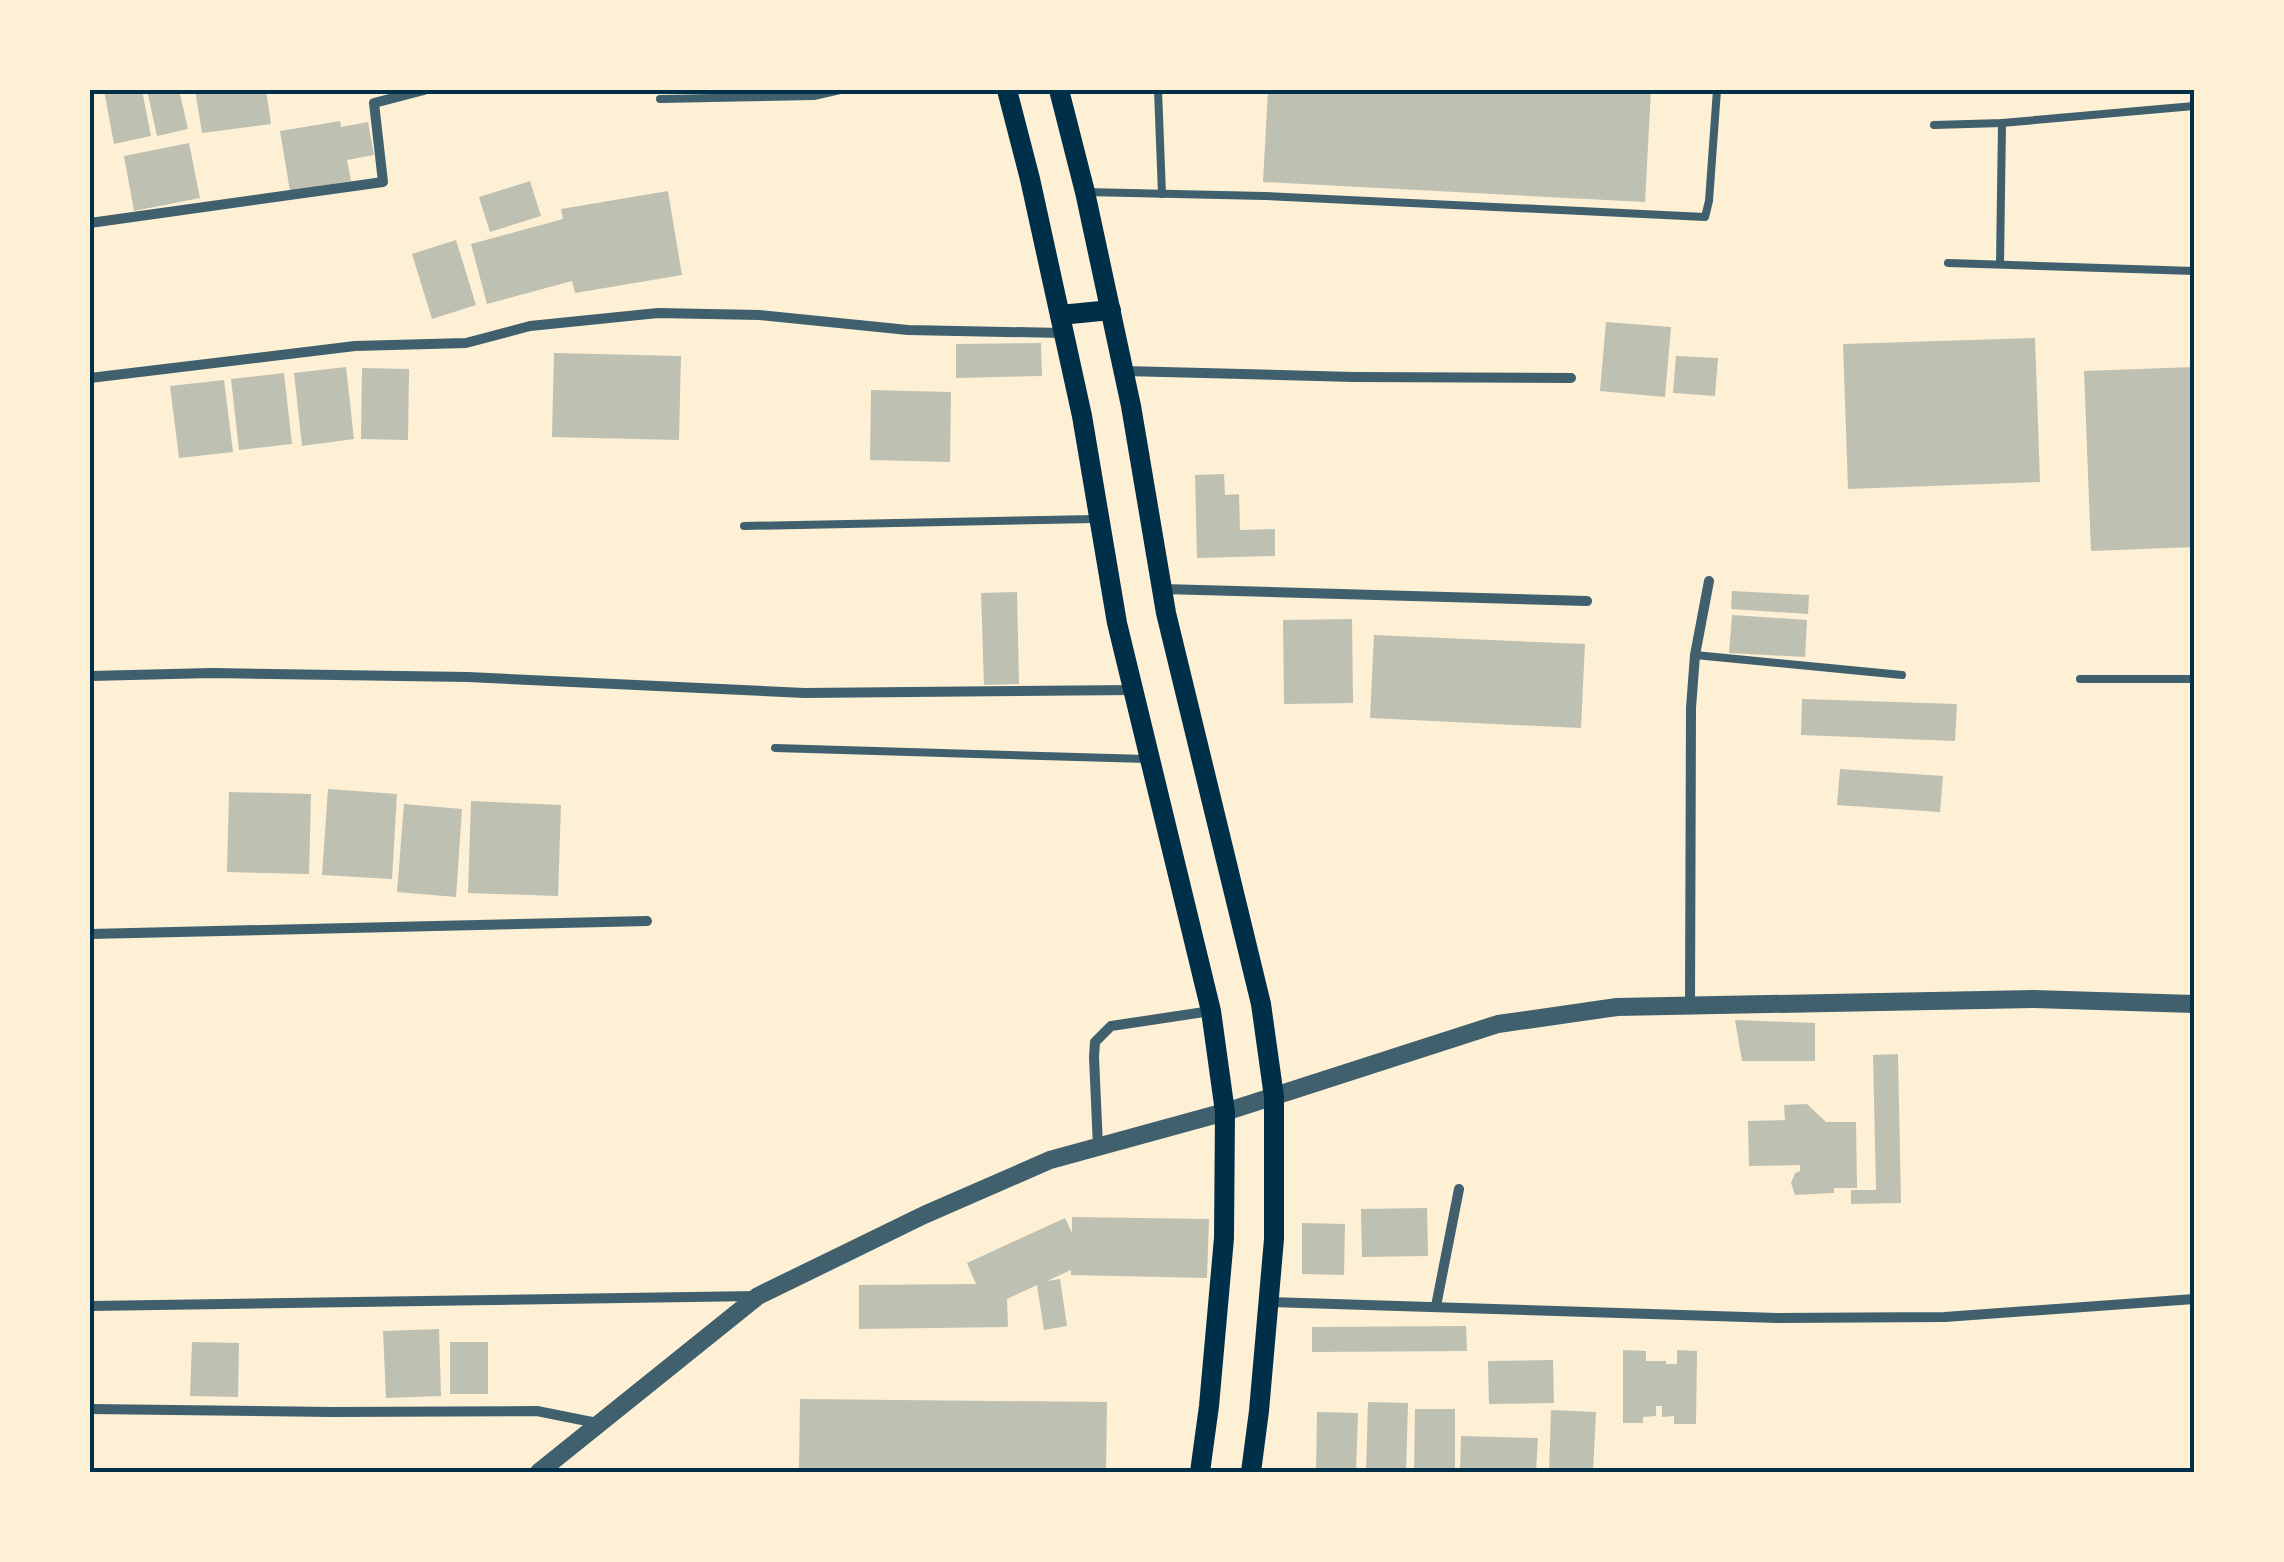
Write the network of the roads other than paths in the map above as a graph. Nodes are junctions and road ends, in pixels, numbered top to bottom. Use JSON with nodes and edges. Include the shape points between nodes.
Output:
{"nodes":[{"id":1,"x":424,"y":90,"type":"edge"},
{"id":2,"x":840,"y":90,"type":"edge"},
{"id":3,"x":1007,"y":90,"type":"edge"},
{"id":4,"x":1059,"y":90,"type":"edge"},
{"id":5,"x":1158,"y":90,"type":"edge"},
{"id":6,"x":1717,"y":90,"type":"edge"},
{"id":7,"x":660,"y":99,"type":"dead end"},
{"id":8,"x":2194,"y":106,"type":"edge"},
{"id":9,"x":2002,"y":123,"type":"junction"},
{"id":10,"x":1934,"y":125,"type":"dead end"},
{"id":11,"x":1086,"y":192,"type":"junction"},
{"id":12,"x":1162,"y":194,"type":"junction"},
{"id":13,"x":90,"y":223,"type":"edge"},
{"id":14,"x":1948,"y":262,"type":"dead end"},
{"id":15,"x":2000,"y":264,"type":"junction"},
{"id":16,"x":2194,"y":271,"type":"edge"},
{"id":17,"x":1111,"y":310,"type":"junction"},
{"id":18,"x":1062,"y":324,"type":"junction"},
{"id":19,"x":1124,"y":371,"type":"junction"},
{"id":20,"x":90,"y":378,"type":"edge"},
{"id":21,"x":1571,"y":378,"type":"dead end"},
{"id":22,"x":1100,"y":519,"type":"junction"},
{"id":23,"x":744,"y":526,"type":"dead end"},
{"id":24,"x":1709,"y":581,"type":"dead end"},
{"id":25,"x":1162,"y":589,"type":"junction"},
{"id":26,"x":1586,"y":601,"type":"dead end"},
{"id":27,"x":1695,"y":655,"type":"junction"},
{"id":28,"x":1902,"y":675,"type":"dead end"},
{"id":29,"x":90,"y":676,"type":"edge"},
{"id":30,"x":2080,"y":679,"type":"dead end"},
{"id":31,"x":2194,"y":679,"type":"edge"},
{"id":32,"x":1134,"y":690,"type":"junction"},
{"id":33,"x":776,"y":748,"type":"dead end"},
{"id":34,"x":1150,"y":760,"type":"junction"},
{"id":35,"x":647,"y":921,"type":"dead end"},
{"id":36,"x":90,"y":934,"type":"edge"},
{"id":37,"x":2194,"y":1004,"type":"edge"},
{"id":38,"x":1690,"y":1006,"type":"junction"},
{"id":39,"x":1212,"y":1012,"type":"junction"},
{"id":40,"x":1274,"y":1096,"type":"junction"},
{"id":41,"x":1225,"y":1112,"type":"junction"},
{"id":42,"x":1098,"y":1147,"type":"junction"},
{"id":43,"x":1459,"y":1189,"type":"dead end"},
{"id":44,"x":758,"y":1296,"type":"junction"},
{"id":45,"x":2194,"y":1300,"type":"edge"},
{"id":46,"x":1269,"y":1302,"type":"junction"},
{"id":47,"x":90,"y":1306,"type":"edge"},
{"id":48,"x":1436,"y":1306,"type":"junction"},
{"id":49,"x":90,"y":1409,"type":"edge"},
{"id":50,"x":598,"y":1423,"type":"junction"},
{"id":51,"x":539,"y":1472,"type":"edge"},
{"id":52,"x":1200,"y":1472,"type":"edge"},
{"id":53,"x":1251,"y":1472,"type":"edge"}],
"edges":[{"from":1,"to":13,"type":"street","via":[[374,103],[383,182]]},
{"from":2,"to":7,"type":"lane"},
{"from":3,"to":18,"type":"main road"},
{"from":4,"to":11,"type":"main road"},
{"from":5,"to":12,"type":"lane"},
{"from":6,"to":12,"type":"lane","via":[[1705,217]]},
{"from":8,"to":9,"type":"lane"},
{"from":9,"to":10,"type":"lane"},
{"from":9,"to":15,"type":"lane"},
{"from":11,"to":12,"type":"lane"},
{"from":11,"to":17,"type":"main road"},
{"from":14,"to":15,"type":"lane"},
{"from":15,"to":16,"type":"lane"},
{"from":17,"to":18,"type":"main road"},
{"from":17,"to":19,"type":"main road"},
{"from":18,"to":20,"type":"street","via":[[908,330],[658,313],[530,326],[446,345],[355,346]]},
{"from":18,"to":22,"type":"main road"},
{"from":19,"to":21,"type":"street"},
{"from":19,"to":25,"type":"main road"},
{"from":22,"to":23,"type":"lane"},
{"from":22,"to":32,"type":"main road"},
{"from":24,"to":27,"type":"street"},
{"from":25,"to":26,"type":"street"},
{"from":25,"to":40,"type":"main road","via":[[1262,1004]]},
{"from":27,"to":28,"type":"lane"},
{"from":27,"to":38,"type":"street"},
{"from":29,"to":32,"type":"street","via":[[468,677],[804,692]]},
{"from":30,"to":31,"type":"lane"},
{"from":32,"to":34,"type":"main road"},
{"from":33,"to":34,"type":"lane"},
{"from":34,"to":39,"type":"main road"},
{"from":35,"to":36,"type":"street"},
{"from":37,"to":38,"type":"street","via":[[2034,999]]},
{"from":38,"to":40,"type":"street","via":[[1498,1024]]},
{"from":39,"to":41,"type":"main road"},
{"from":39,"to":42,"type":"street","via":[[1111,1026],[1095,1042]]},
{"from":40,"to":41,"type":"street"},
{"from":40,"to":46,"type":"main road"},
{"from":41,"to":42,"type":"street"},
{"from":41,"to":52,"type":"main road","via":[[1224,1238]]},
{"from":42,"to":44,"type":"street","via":[[1050,1160],[924,1214]]},
{"from":43,"to":48,"type":"street"},
{"from":44,"to":47,"type":"street"},
{"from":44,"to":50,"type":"street"},
{"from":45,"to":48,"type":"street","via":[[1945,1316],[1777,1318]]},
{"from":46,"to":48,"type":"street"},
{"from":46,"to":53,"type":"main road"},
{"from":49,"to":50,"type":"street","via":[[536,1411]]},
{"from":50,"to":51,"type":"street"}]}
